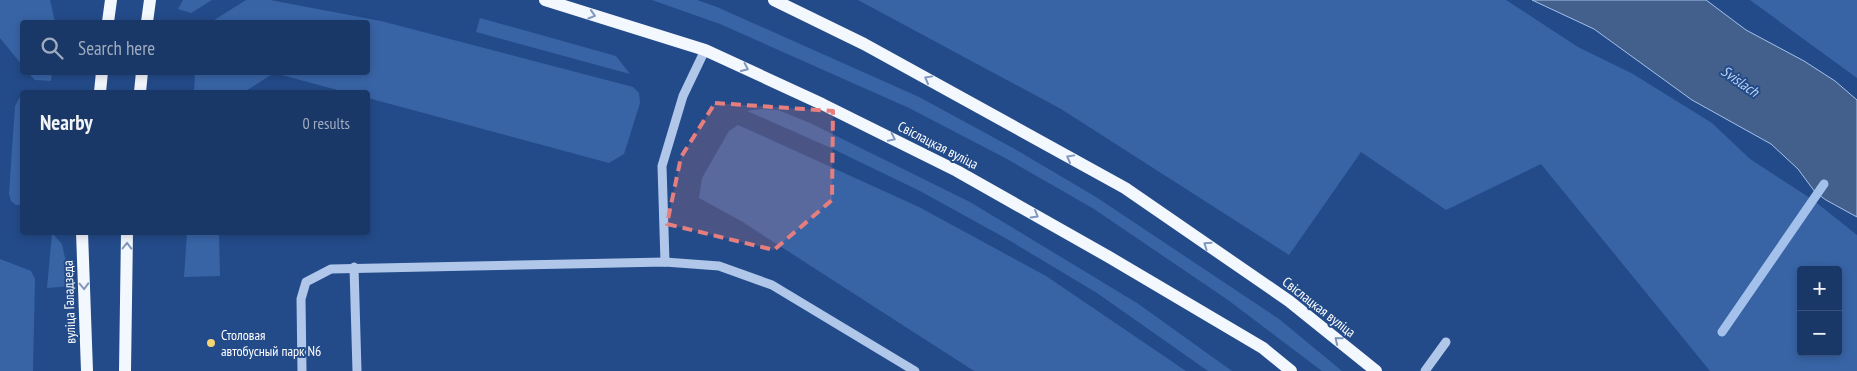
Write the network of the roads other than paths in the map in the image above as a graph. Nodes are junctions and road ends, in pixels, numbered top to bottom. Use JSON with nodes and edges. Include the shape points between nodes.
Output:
{"nodes":[{"id":1,"x":111,"y":0,"type":"edge"},
{"id":2,"x":150,"y":0,"type":"edge"},
{"id":3,"x":545,"y":0,"type":"edge"},
{"id":4,"x":774,"y":0,"type":"edge"},
{"id":5,"x":108,"y":20,"type":"edge"},
{"id":6,"x":147,"y":20,"type":"edge"},
{"id":7,"x":705,"y":50,"type":"junction"},
{"id":8,"x":102,"y":75,"type":"edge"},
{"id":9,"x":142,"y":75,"type":"edge"},
{"id":10,"x":100,"y":90,"type":"edge"},
{"id":11,"x":140,"y":90,"type":"edge"},
{"id":12,"x":82,"y":235,"type":"edge"},
{"id":13,"x":127,"y":235,"type":"edge"},
{"id":14,"x":665,"y":262,"type":"junction"},
{"id":15,"x":354,"y":268,"type":"junction"},
{"id":16,"x":1446,"y":342,"type":"dead end"},
{"id":17,"x":87,"y":371,"type":"edge"},
{"id":18,"x":125,"y":371,"type":"edge"},
{"id":19,"x":302,"y":371,"type":"edge"},
{"id":20,"x":357,"y":371,"type":"edge"},
{"id":21,"x":915,"y":371,"type":"edge"},
{"id":22,"x":1291,"y":371,"type":"edge"},
{"id":23,"x":1376,"y":371,"type":"edge"},
{"id":24,"x":1425,"y":371,"type":"edge"}],
"edges":[{"from":1,"to":5,"type":"main road"},
{"from":2,"to":6,"type":"main road"},
{"from":3,"to":7,"type":"main road","name":"Свіслацкая вуліца","one_way":true},
{"from":23,"to":4,"type":"main road","name":"Свіслацкая вуліца","one_way":true,"via":[[1289,300],[1124,188],[864,44]]},
{"from":7,"to":14,"type":"lane","via":[[683,96],[662,166]]},
{"from":7,"to":22,"type":"main road","name":"Свіслацкая вуліца","one_way":true,"via":[[957,170],[1263,348]]},
{"from":8,"to":10,"type":"main road"},
{"from":9,"to":11,"type":"main road"},
{"from":12,"to":17,"type":"main road","name":"вуліца Галадзеда","one_way":true},
{"from":18,"to":13,"type":"main road","one_way":true},
{"from":14,"to":15,"type":"lane"},
{"from":14,"to":21,"type":"lane","via":[[719,266],[772,285]]},
{"from":15,"to":19,"type":"lane","via":[[331,269],[306,282],[301,299]]},
{"from":15,"to":20,"type":"lane"},
{"from":16,"to":24,"type":"lane"}]}
